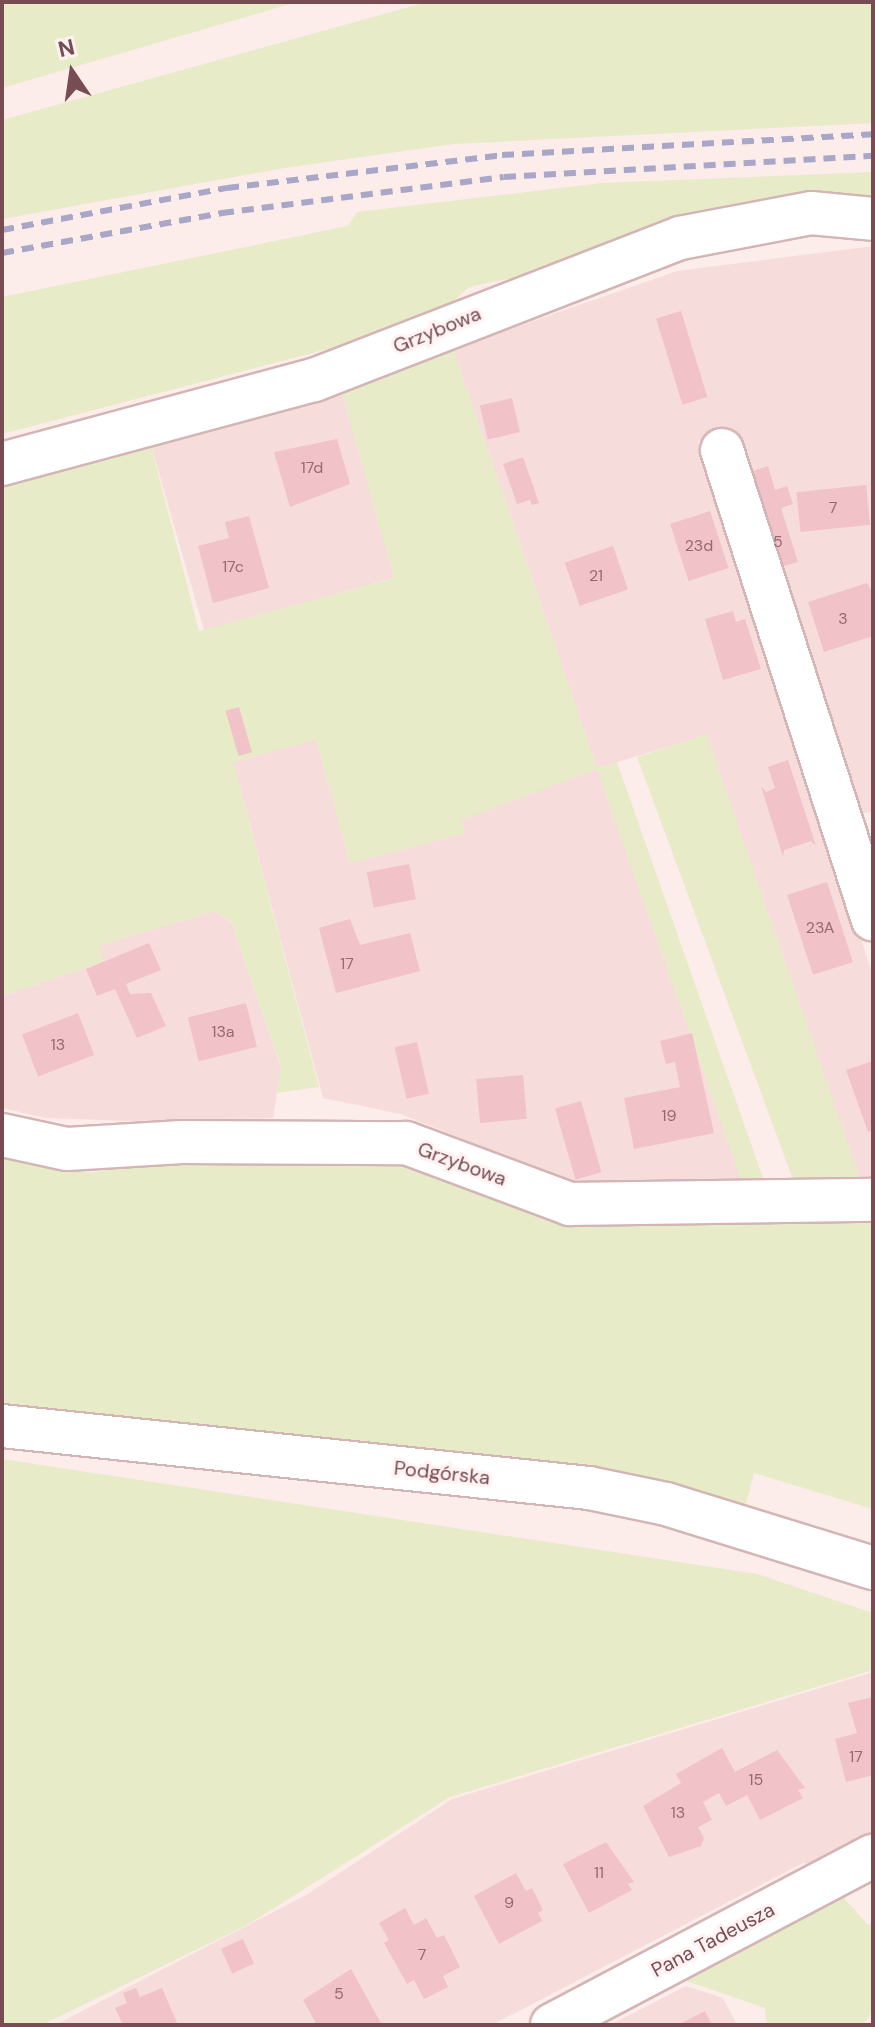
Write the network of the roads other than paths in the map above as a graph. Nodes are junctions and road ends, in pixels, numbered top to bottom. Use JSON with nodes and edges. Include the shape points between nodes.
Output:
{"nodes":[{"id":1,"x":873,"y":219,"type":"edge"},
{"id":2,"x":722,"y":450,"type":"dead end"},
{"id":3,"x":2,"y":464,"type":"edge"},
{"id":4,"x":873,"y":919,"type":"edge"},
{"id":5,"x":2,"y":1135,"type":"edge"},
{"id":6,"x":873,"y":1200,"type":"edge"},
{"id":7,"x":2,"y":1426,"type":"edge"},
{"id":8,"x":873,"y":1568,"type":"edge"},
{"id":9,"x":873,"y":1856,"type":"edge"},
{"id":10,"x":552,"y":2025,"type":"edge"}],
"edges":[{"from":1,"to":3,"type":"street","name":"Grzybowa","via":[[811,213],[680,238],[314,380]]},
{"from":2,"to":4,"type":"street"},
{"from":5,"to":6,"type":"street","name":"Grzybowa","via":[[67,1149],[182,1142],[406,1143],[570,1204]]},
{"from":7,"to":8,"type":"street","name":"Podgórska","via":[[589,1488],[666,1504]]},
{"from":9,"to":10,"type":"street","name":"Pana Tadeusza"}]}
